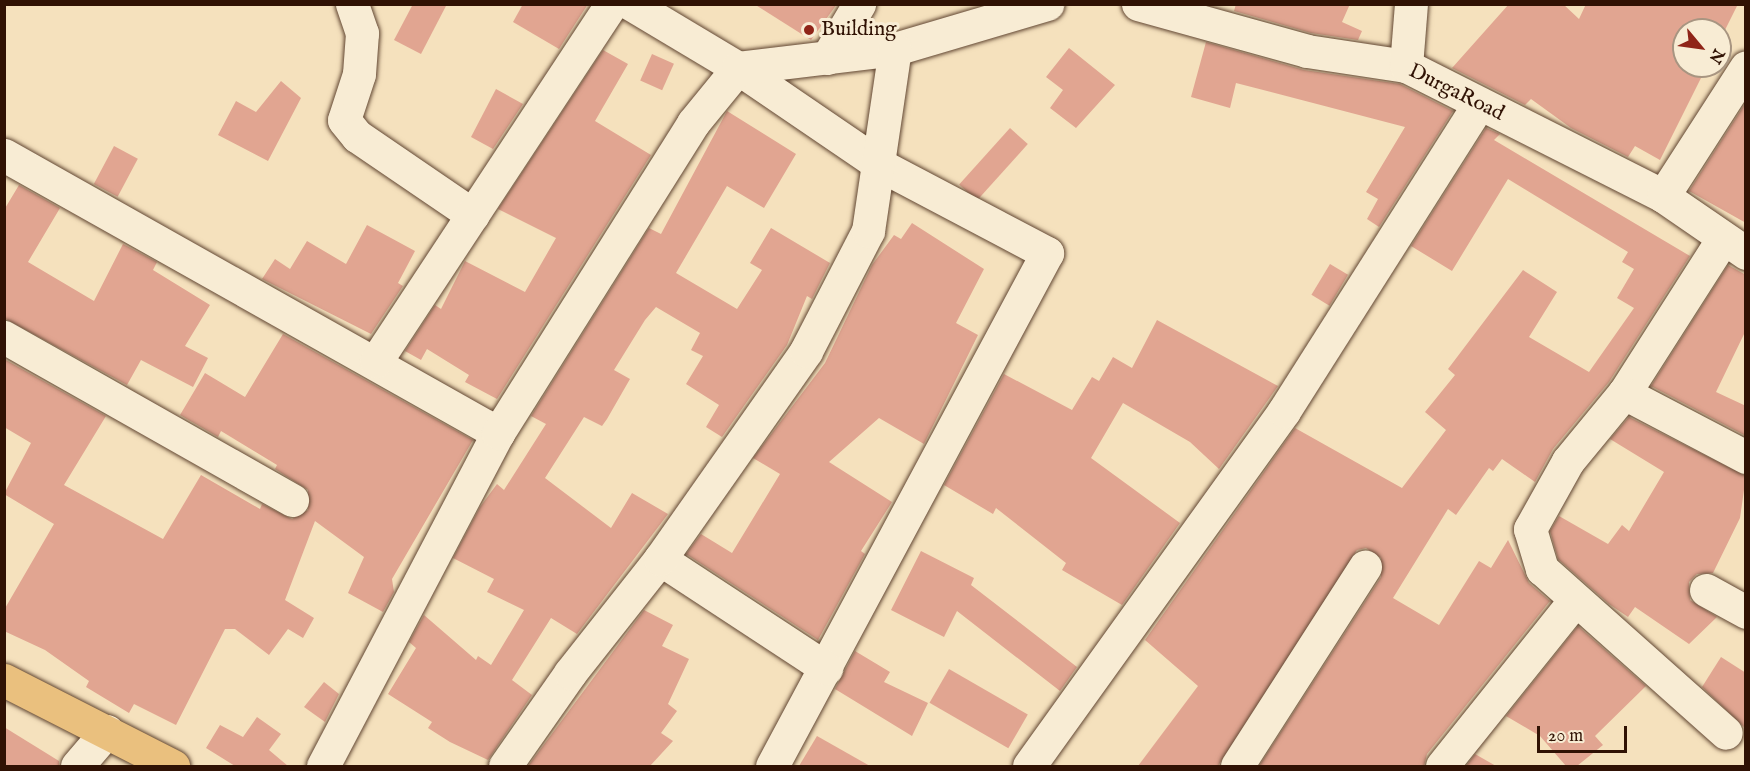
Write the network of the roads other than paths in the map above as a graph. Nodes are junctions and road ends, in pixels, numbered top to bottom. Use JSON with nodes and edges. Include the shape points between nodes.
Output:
{"nodes":[{"id":1,"x":352,"y":4,"type":"edge"},
{"id":2,"x":611,"y":4,"type":"edge"},
{"id":3,"x":631,"y":4,"type":"edge"},
{"id":4,"x":859,"y":4,"type":"edge"},
{"id":5,"x":1047,"y":4,"type":"edge"},
{"id":6,"x":1138,"y":4,"type":"edge"},
{"id":7,"x":1411,"y":4,"type":"edge"},
{"id":8,"x":895,"y":50,"type":"junction"},
{"id":9,"x":826,"y":58,"type":"junction"},
{"id":10,"x":1406,"y":66,"type":"junction"},
{"id":11,"x":1746,"y":67,"type":"edge"},
{"id":12,"x":738,"y":68,"type":"junction"},
{"id":13,"x":1479,"y":104,"type":"junction"},
{"id":14,"x":4,"y":155,"type":"edge"},
{"id":15,"x":880,"y":165,"type":"junction"},
{"id":16,"x":1663,"y":196,"type":"junction"},
{"id":17,"x":472,"y":215,"type":"junction"},
{"id":18,"x":1734,"y":246,"type":"edge"},
{"id":19,"x":4,"y":337,"type":"edge"},
{"id":20,"x":376,"y":361,"type":"junction"},
{"id":21,"x":1624,"y":393,"type":"junction"},
{"id":22,"x":498,"y":433,"type":"junction"},
{"id":23,"x":1746,"y":457,"type":"edge"},
{"id":24,"x":292,"y":500,"type":"dead end"},
{"id":25,"x":660,"y":560,"type":"junction"},
{"id":26,"x":1365,"y":567,"type":"dead end"},
{"id":27,"x":1706,"y":590,"type":"dead end"},
{"id":28,"x":1574,"y":601,"type":"junction"},
{"id":29,"x":1746,"y":612,"type":"edge"},
{"id":30,"x":826,"y":668,"type":"junction"},
{"id":31,"x":4,"y":680,"type":"edge"},
{"id":32,"x":107,"y":731,"type":"junction"},
{"id":33,"x":1726,"y":733,"type":"dead end"},
{"id":34,"x":77,"y":766,"type":"edge"},
{"id":35,"x":173,"y":766,"type":"edge"},
{"id":36,"x":323,"y":766,"type":"edge"},
{"id":37,"x":505,"y":766,"type":"edge"},
{"id":38,"x":772,"y":766,"type":"edge"},
{"id":39,"x":1029,"y":766,"type":"edge"},
{"id":40,"x":1237,"y":766,"type":"edge"},
{"id":41,"x":1442,"y":766,"type":"edge"}],
"edges":[{"from":1,"to":17,"type":"street","via":[[362,33],[359,74],[344,120],[357,136]]},
{"from":2,"to":17,"type":"street"},
{"from":3,"to":12,"type":"street"},
{"from":4,"to":9,"type":"street"},
{"from":5,"to":8,"type":"street"},
{"from":6,"to":10,"type":"street","name":"DurgaRoad","via":[[1307,51]]},
{"from":7,"to":10,"type":"street"},
{"from":8,"to":9,"type":"street"},
{"from":8,"to":15,"type":"street"},
{"from":9,"to":12,"type":"street"},
{"from":10,"to":13,"type":"street","name":"DurgaRoad"},
{"from":11,"to":16,"type":"street"},
{"from":12,"to":15,"type":"street"},
{"from":12,"to":22,"type":"street","via":[[693,123]]},
{"from":13,"to":16,"type":"street","name":"DurgaRoad"},
{"from":13,"to":39,"type":"street","via":[[1284,411]]},
{"from":14,"to":20,"type":"street"},
{"from":15,"to":25,"type":"street","via":[[868,231],[806,351]]},
{"from":15,"to":30,"type":"street","via":[[1047,253]]},
{"from":16,"to":18,"type":"street","name":"DurgaRoad"},
{"from":17,"to":20,"type":"street"},
{"from":18,"to":21,"type":"street"},
{"from":19,"to":24,"type":"street"},
{"from":20,"to":22,"type":"street"},
{"from":21,"to":23,"type":"street"},
{"from":21,"to":28,"type":"street","via":[[1568,461],[1530,529],[1542,569]]},
{"from":22,"to":36,"type":"street"},
{"from":25,"to":30,"type":"street"},
{"from":25,"to":37,"type":"street"},
{"from":26,"to":40,"type":"street"},
{"from":27,"to":29,"type":"street"},
{"from":28,"to":33,"type":"street"},
{"from":28,"to":41,"type":"street"},
{"from":30,"to":38,"type":"street"},
{"from":31,"to":32,"type":"main road"},
{"from":32,"to":34,"type":"street"},
{"from":32,"to":35,"type":"main road"}]}
